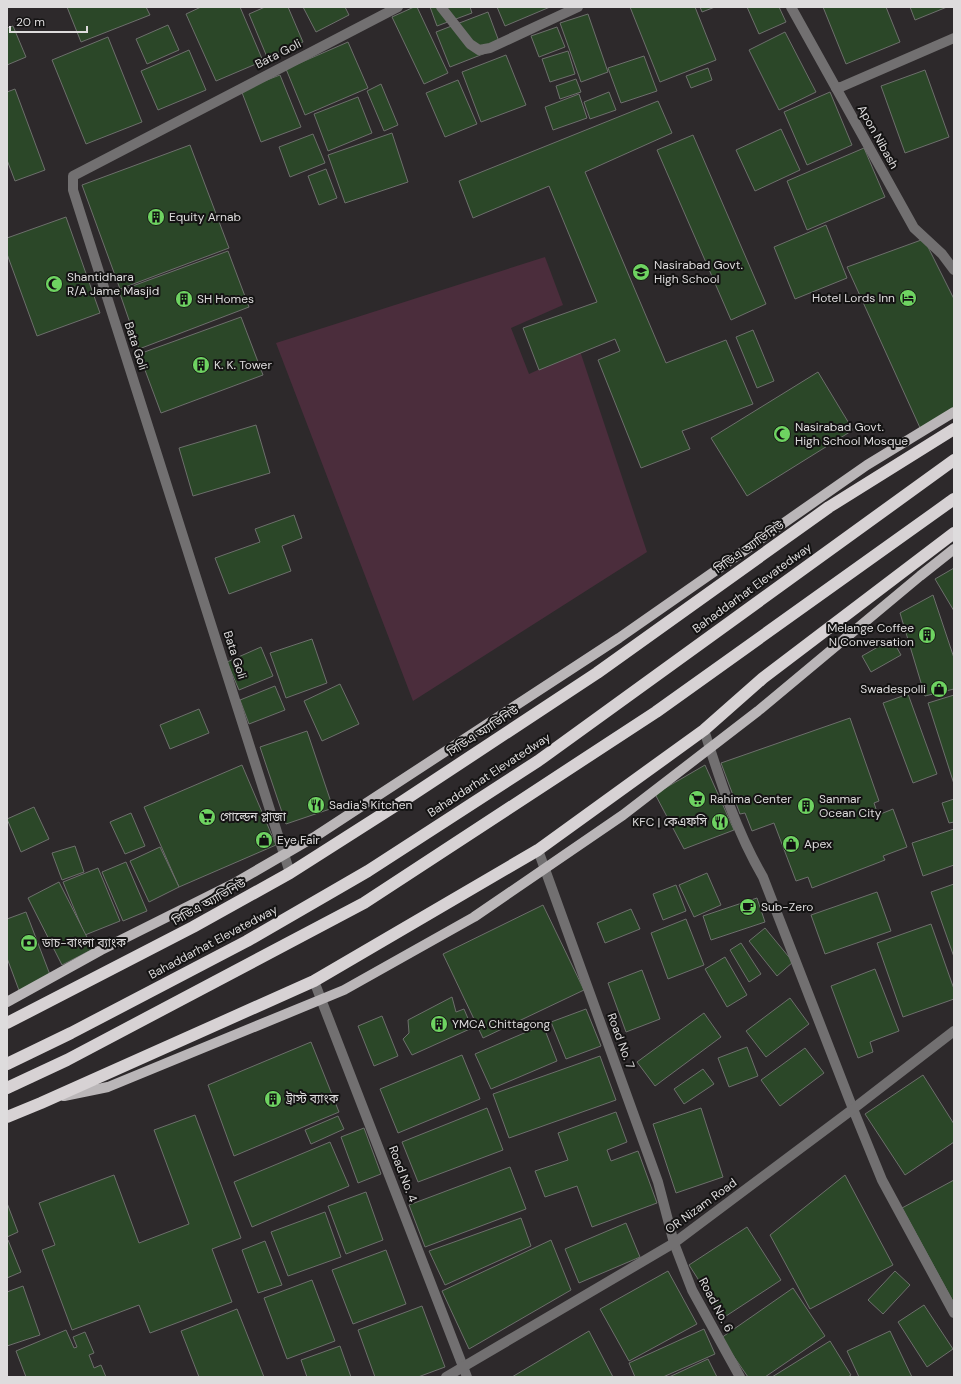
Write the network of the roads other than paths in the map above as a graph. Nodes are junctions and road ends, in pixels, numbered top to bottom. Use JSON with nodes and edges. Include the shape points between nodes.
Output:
{"nodes":[{"id":1,"x":398,"y":7,"type":"edge"},
{"id":2,"x":441,"y":7,"type":"edge"},
{"id":3,"x":578,"y":7,"type":"edge"},
{"id":4,"x":791,"y":7,"type":"edge"},
{"id":5,"x":954,"y":38,"type":"edge"},
{"id":6,"x":836,"y":88,"type":"junction"},
{"id":7,"x":954,"y":270,"type":"edge"},
{"id":8,"x":954,"y":412,"type":"edge"},
{"id":9,"x":954,"y":429,"type":"edge"},
{"id":10,"x":954,"y":460,"type":"edge"},
{"id":11,"x":954,"y":499,"type":"edge"},
{"id":12,"x":954,"y":533,"type":"edge"},
{"id":13,"x":954,"y":549,"type":"edge"},
{"id":14,"x":704,"y":730,"type":"junction"},
{"id":15,"x":538,"y":850,"type":"junction"},
{"id":16,"x":290,"y":873,"type":"junction"},
{"id":17,"x":314,"y":981,"type":"junction"},
{"id":18,"x":7,"y":1002,"type":"edge"},
{"id":19,"x":7,"y":1023,"type":"edge"},
{"id":20,"x":954,"y":1031,"type":"edge"},
{"id":21,"x":7,"y":1064,"type":"edge"},
{"id":22,"x":7,"y":1088,"type":"edge"},
{"id":23,"x":52,"y":1098,"type":"junction"},
{"id":24,"x":853,"y":1109,"type":"junction"},
{"id":25,"x":7,"y":1117,"type":"edge"},
{"id":26,"x":674,"y":1243,"type":"junction"},
{"id":27,"x":954,"y":1313,"type":"edge"},
{"id":28,"x":465,"y":1372,"type":"edge"},
{"id":29,"x":446,"y":1377,"type":"edge"},
{"id":30,"x":740,"y":1377,"type":"edge"}],
"edges":[{"from":1,"to":16,"type":"street","name":"Bata Goli","via":[[73,176],[73,190]]},
{"from":2,"to":3,"type":"street","via":[[470,44],[479,50],[490,48]]},
{"from":4,"to":6,"type":"street","name":"Apon Nibash"},
{"from":5,"to":6,"type":"street"},
{"from":6,"to":7,"type":"street","name":"Apon Nibash","via":[[914,228],[942,254]]},
{"from":8,"to":18,"type":"main road","via":[[867,465],[620,638],[316,836],[233,884],[101,950]]},
{"from":9,"to":16,"type":"highway","name":"সিডিএ অ্যাভিনিউ","via":[[829,507],[597,673]]},
{"from":10,"to":21,"type":"highway","name":"Bahaddarhat Elevatedway","via":[[538,761],[368,871],[247,942]]},
{"from":11,"to":22,"type":"highway","via":[[656,712],[364,903],[67,1060]]},
{"from":12,"to":14,"type":"highway","via":[[763,678]]},
{"from":13,"to":23,"type":"main road","via":[[758,711],[629,811],[474,917],[344,990],[108,1087]]},
{"from":14,"to":15,"type":"highway"},
{"from":14,"to":24,"type":"street","via":[[727,801],[749,853],[763,877]]},
{"from":15,"to":17,"type":"highway"},
{"from":15,"to":26,"type":"street","name":"Road No. 7","via":[[658,1182]]},
{"from":16,"to":19,"type":"highway","name":"সিডিএ অ্যাভিনিউ","via":[[193,927]]},
{"from":17,"to":23,"type":"highway"},
{"from":17,"to":28,"type":"street","name":"Road No. 4"},
{"from":20,"to":24,"type":"street","name":"OR Nizam Road"},
{"from":23,"to":25,"type":"highway"},
{"from":24,"to":26,"type":"street","name":"OR Nizam Road"},
{"from":24,"to":27,"type":"street","via":[[882,1180]]},
{"from":26,"to":28,"type":"street","name":"OR Nizam Road"},
{"from":26,"to":30,"type":"street","name":"Road No. 6","via":[[692,1290]]},
{"from":28,"to":29,"type":"street","name":"OR Nizam Road"}]}
